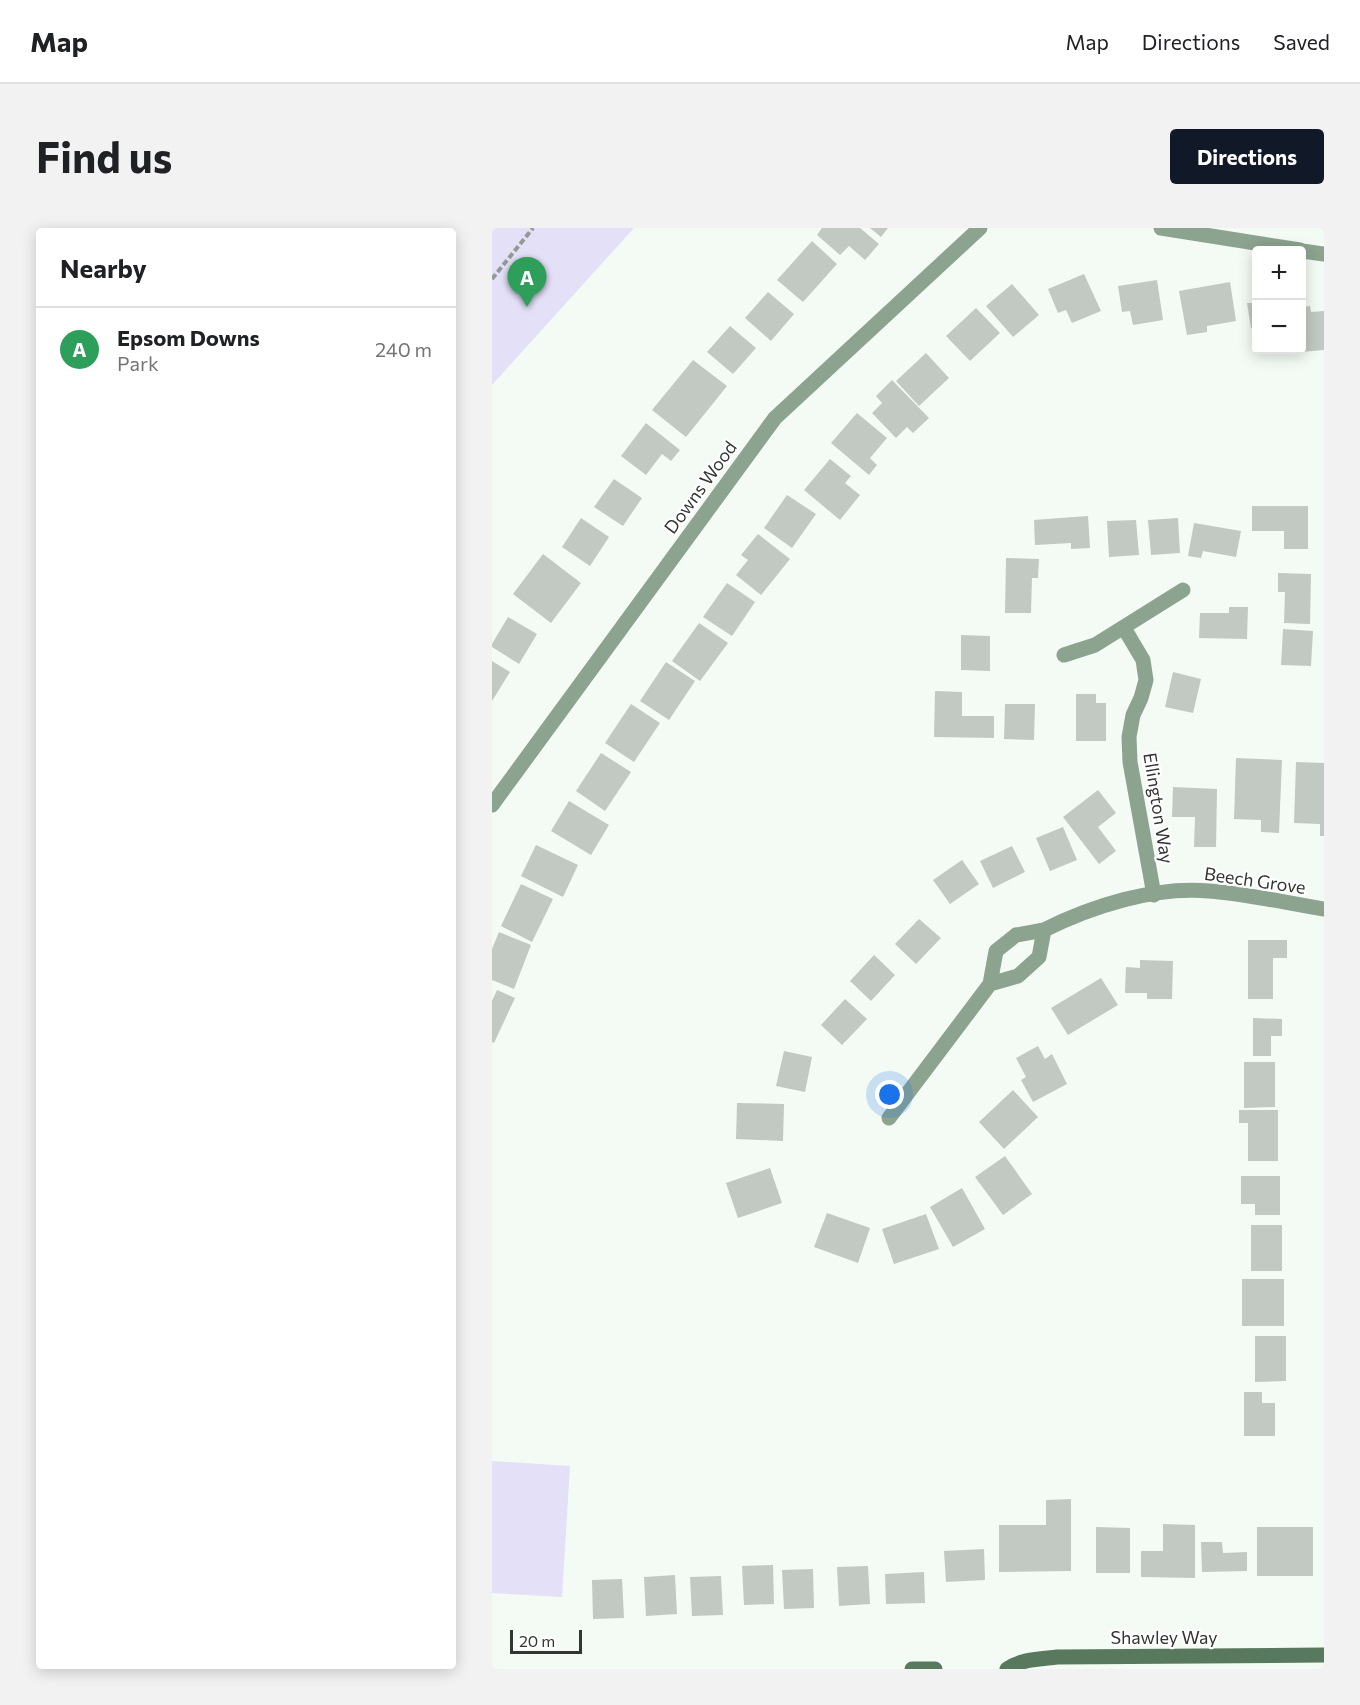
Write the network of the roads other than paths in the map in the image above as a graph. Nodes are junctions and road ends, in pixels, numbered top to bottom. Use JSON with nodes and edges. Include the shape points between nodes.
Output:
{"nodes":[{"id":1,"x":980,"y":228,"type":"edge"},
{"id":2,"x":1161,"y":228,"type":"edge"},
{"id":3,"x":1271,"y":246,"type":"edge"},
{"id":4,"x":1306,"y":252,"type":"edge"},
{"id":5,"x":1324,"y":254,"type":"edge"},
{"id":6,"x":1183,"y":590,"type":"dead end"},
{"id":7,"x":1124,"y":628,"type":"junction"},
{"id":8,"x":1064,"y":655,"type":"dead end"},
{"id":9,"x":492,"y":805,"type":"edge"},
{"id":10,"x":1154,"y":895,"type":"junction"},
{"id":11,"x":1324,"y":909,"type":"edge"},
{"id":12,"x":1044,"y":930,"type":"junction"},
{"id":13,"x":990,"y":984,"type":"junction"},
{"id":14,"x":889,"y":1118,"type":"dead end"},
{"id":15,"x":1324,"y":1655,"type":"edge"},
{"id":16,"x":912,"y":1669,"type":"edge"},
{"id":17,"x":935,"y":1669,"type":"edge"},
{"id":18,"x":1006,"y":1669,"type":"edge"}],
"edges":[{"from":1,"to":9,"type":"street","name":"Downs Wood","via":[[776,418]]},
{"from":2,"to":3,"type":"street"},
{"from":4,"to":5,"type":"street"},
{"from":6,"to":7,"type":"street"},
{"from":7,"to":8,"type":"street","via":[[1095,645]]},
{"from":7,"to":10,"type":"street","name":"Ellington Way","via":[[1143,660],[1146,680],[1129,737]]},
{"from":10,"to":11,"type":"street","name":"Beech Grove","via":[[1208,891]]},
{"from":10,"to":12,"type":"street","name":"Beech Grove","via":[[1076,914]]},
{"from":12,"to":13,"type":"street","via":[[1040,957],[1018,976]]},
{"from":12,"to":13,"type":"street","name":"Beech Grove","via":[[1016,935],[996,951]]},
{"from":13,"to":14,"type":"street","name":"Beech Grove"},
{"from":15,"to":18,"type":"street","name":"Shawley Way","via":[[1058,1657],[1034,1659]]},
{"from":16,"to":17,"type":"street"}]}
